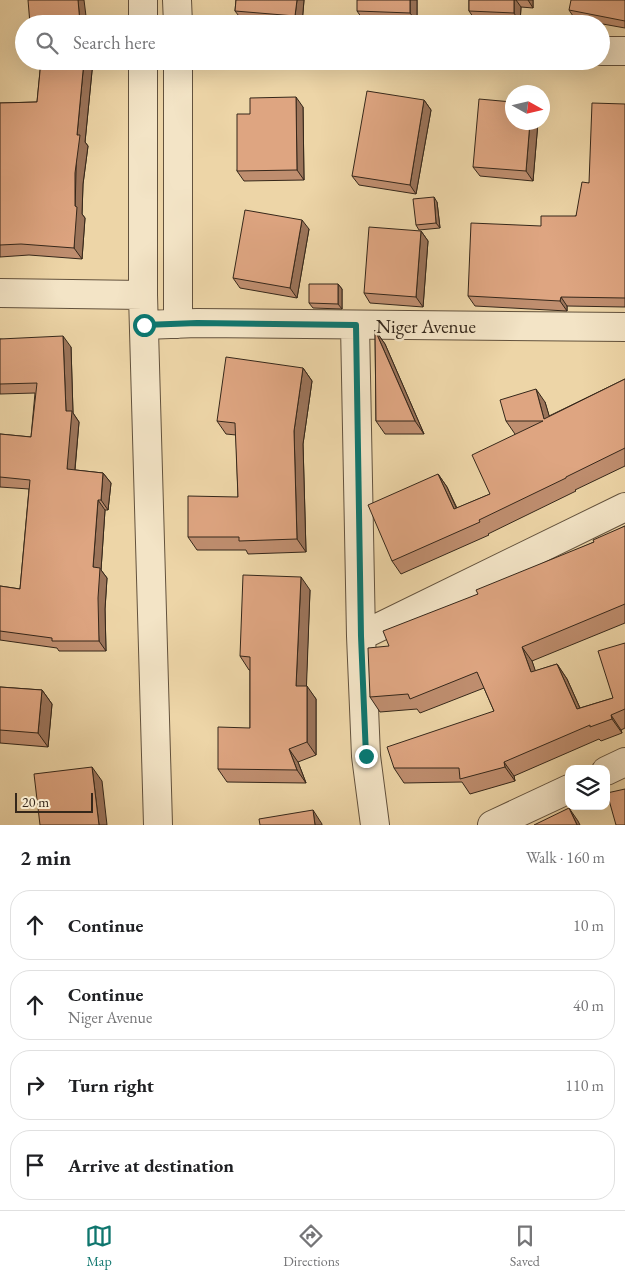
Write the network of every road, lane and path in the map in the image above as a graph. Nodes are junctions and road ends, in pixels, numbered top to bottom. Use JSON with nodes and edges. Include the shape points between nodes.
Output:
{"nodes":[{"id":1,"x":143,"y":0,"type":"edge"},
{"id":2,"x":177,"y":0,"type":"edge"},
{"id":3,"x":143,"y":15,"type":"edge"},
{"id":4,"x":178,"y":15,"type":"edge"},
{"id":5,"x":610,"y":51,"type":"edge"},
{"id":6,"x":625,"y":51,"type":"edge"},
{"id":7,"x":143,"y":70,"type":"edge"},
{"id":8,"x":178,"y":70,"type":"edge"},
{"id":9,"x":0,"y":293,"type":"edge"},
{"id":10,"x":143,"y":295,"type":"junction"},
{"id":11,"x":187,"y":323,"type":"junction"},
{"id":12,"x":144,"y":325,"type":"junction"},
{"id":13,"x":356,"y":325,"type":"junction"},
{"id":14,"x":625,"y":327,"type":"edge"},
{"id":15,"x":625,"y":507,"type":"edge"},
{"id":16,"x":361,"y":636,"type":"junction"},
{"id":17,"x":625,"y":762,"type":"edge"},
{"id":18,"x":610,"y":769,"type":"edge"},
{"id":19,"x":565,"y":791,"type":"edge"},
{"id":20,"x":158,"y":825,"type":"edge"},
{"id":21,"x":375,"y":825,"type":"edge"},
{"id":22,"x":492,"y":825,"type":"edge"}],
"edges":[{"from":1,"to":3,"type":"street"},
{"from":2,"to":4,"type":"street"},
{"from":5,"to":6,"type":"street"},
{"from":7,"to":10,"type":"street"},
{"from":8,"to":11,"type":"street"},
{"from":9,"to":10,"type":"street"},
{"from":10,"to":12,"type":"street"},
{"from":11,"to":12,"type":"street","name":"Niger Avenue"},
{"from":11,"to":13,"type":"street","name":"Niger Avenue"},
{"from":12,"to":20,"type":"street"},
{"from":13,"to":14,"type":"street","name":"Niger Avenue"},
{"from":13,"to":16,"type":"street"},
{"from":15,"to":16,"type":"street"},
{"from":16,"to":21,"type":"street","via":[[366,756]]},
{"from":17,"to":18,"type":"street"},
{"from":19,"to":22,"type":"street"}]}
